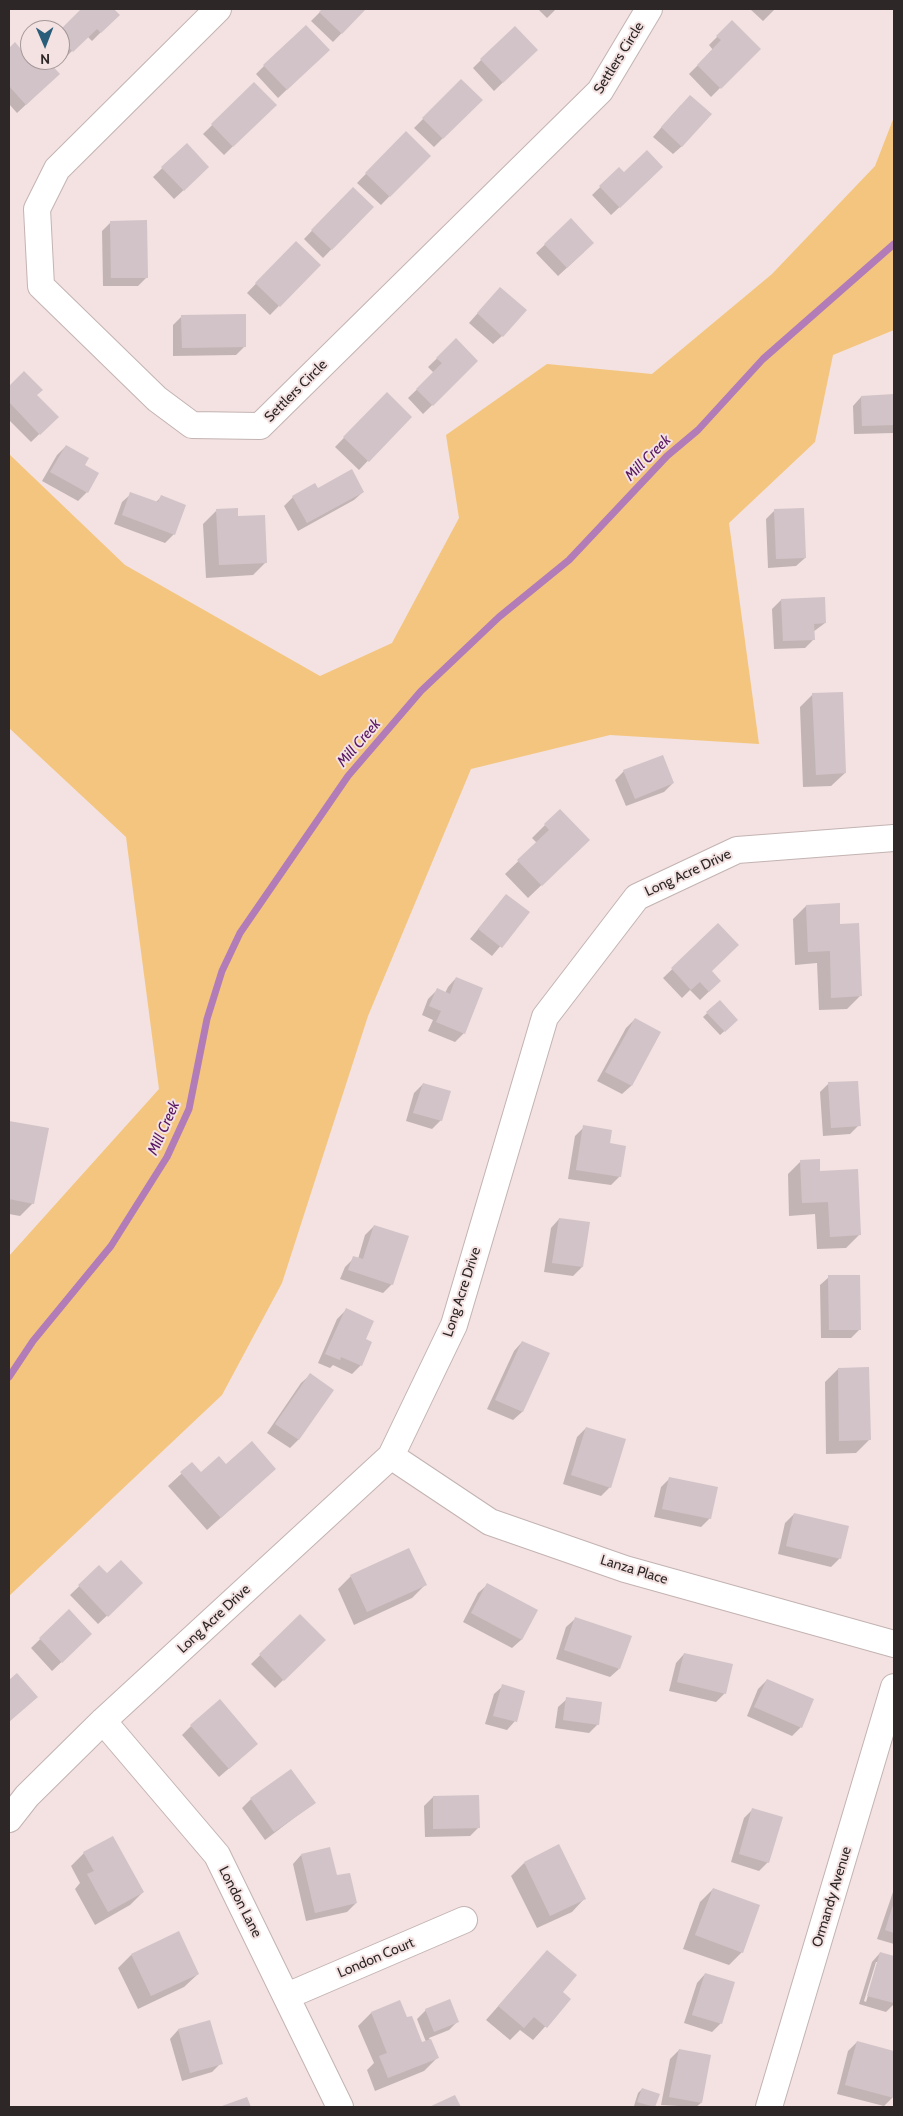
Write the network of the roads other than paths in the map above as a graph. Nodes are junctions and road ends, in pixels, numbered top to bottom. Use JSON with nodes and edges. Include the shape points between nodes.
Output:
{"nodes":[{"id":1,"x":218,"y":9,"type":"edge"},
{"id":2,"x":649,"y":9,"type":"edge"},
{"id":3,"x":894,"y":838,"type":"edge"},
{"id":4,"x":391,"y":1456,"type":"junction"},
{"id":5,"x":894,"y":1644,"type":"edge"},
{"id":6,"x":894,"y":1687,"type":"edge"},
{"id":7,"x":104,"y":1721,"type":"junction"},
{"id":8,"x":9,"y":1819,"type":"edge"},
{"id":9,"x":464,"y":1920,"type":"dead end"},
{"id":10,"x":287,"y":1996,"type":"junction"},
{"id":11,"x":340,"y":2107,"type":"edge"},
{"id":12,"x":769,"y":2107,"type":"edge"}],
"edges":[{"from":1,"to":2,"type":"street","name":"Settlers Circle","via":[[57,169],[37,210],[41,286],[157,399],[192,425],[260,426],[600,91]]},
{"from":3,"to":4,"type":"street","name":"Long Acre Drive","via":[[737,850],[637,897],[545,1017],[454,1325]]},
{"from":4,"to":5,"type":"street","name":"Lanza Place","via":[[490,1522],[625,1569]]},
{"from":4,"to":7,"type":"street","name":"Long Acre Drive"},
{"from":6,"to":12,"type":"street","name":"Ormandy Avenue"},
{"from":7,"to":8,"type":"street","name":"Long Acre Drive","via":[[27,1796]]},
{"from":7,"to":10,"type":"street","name":"London Lane","via":[[217,1855]]},
{"from":9,"to":10,"type":"street","name":"London Court"},
{"from":10,"to":11,"type":"street","name":"London Lane"}]}
